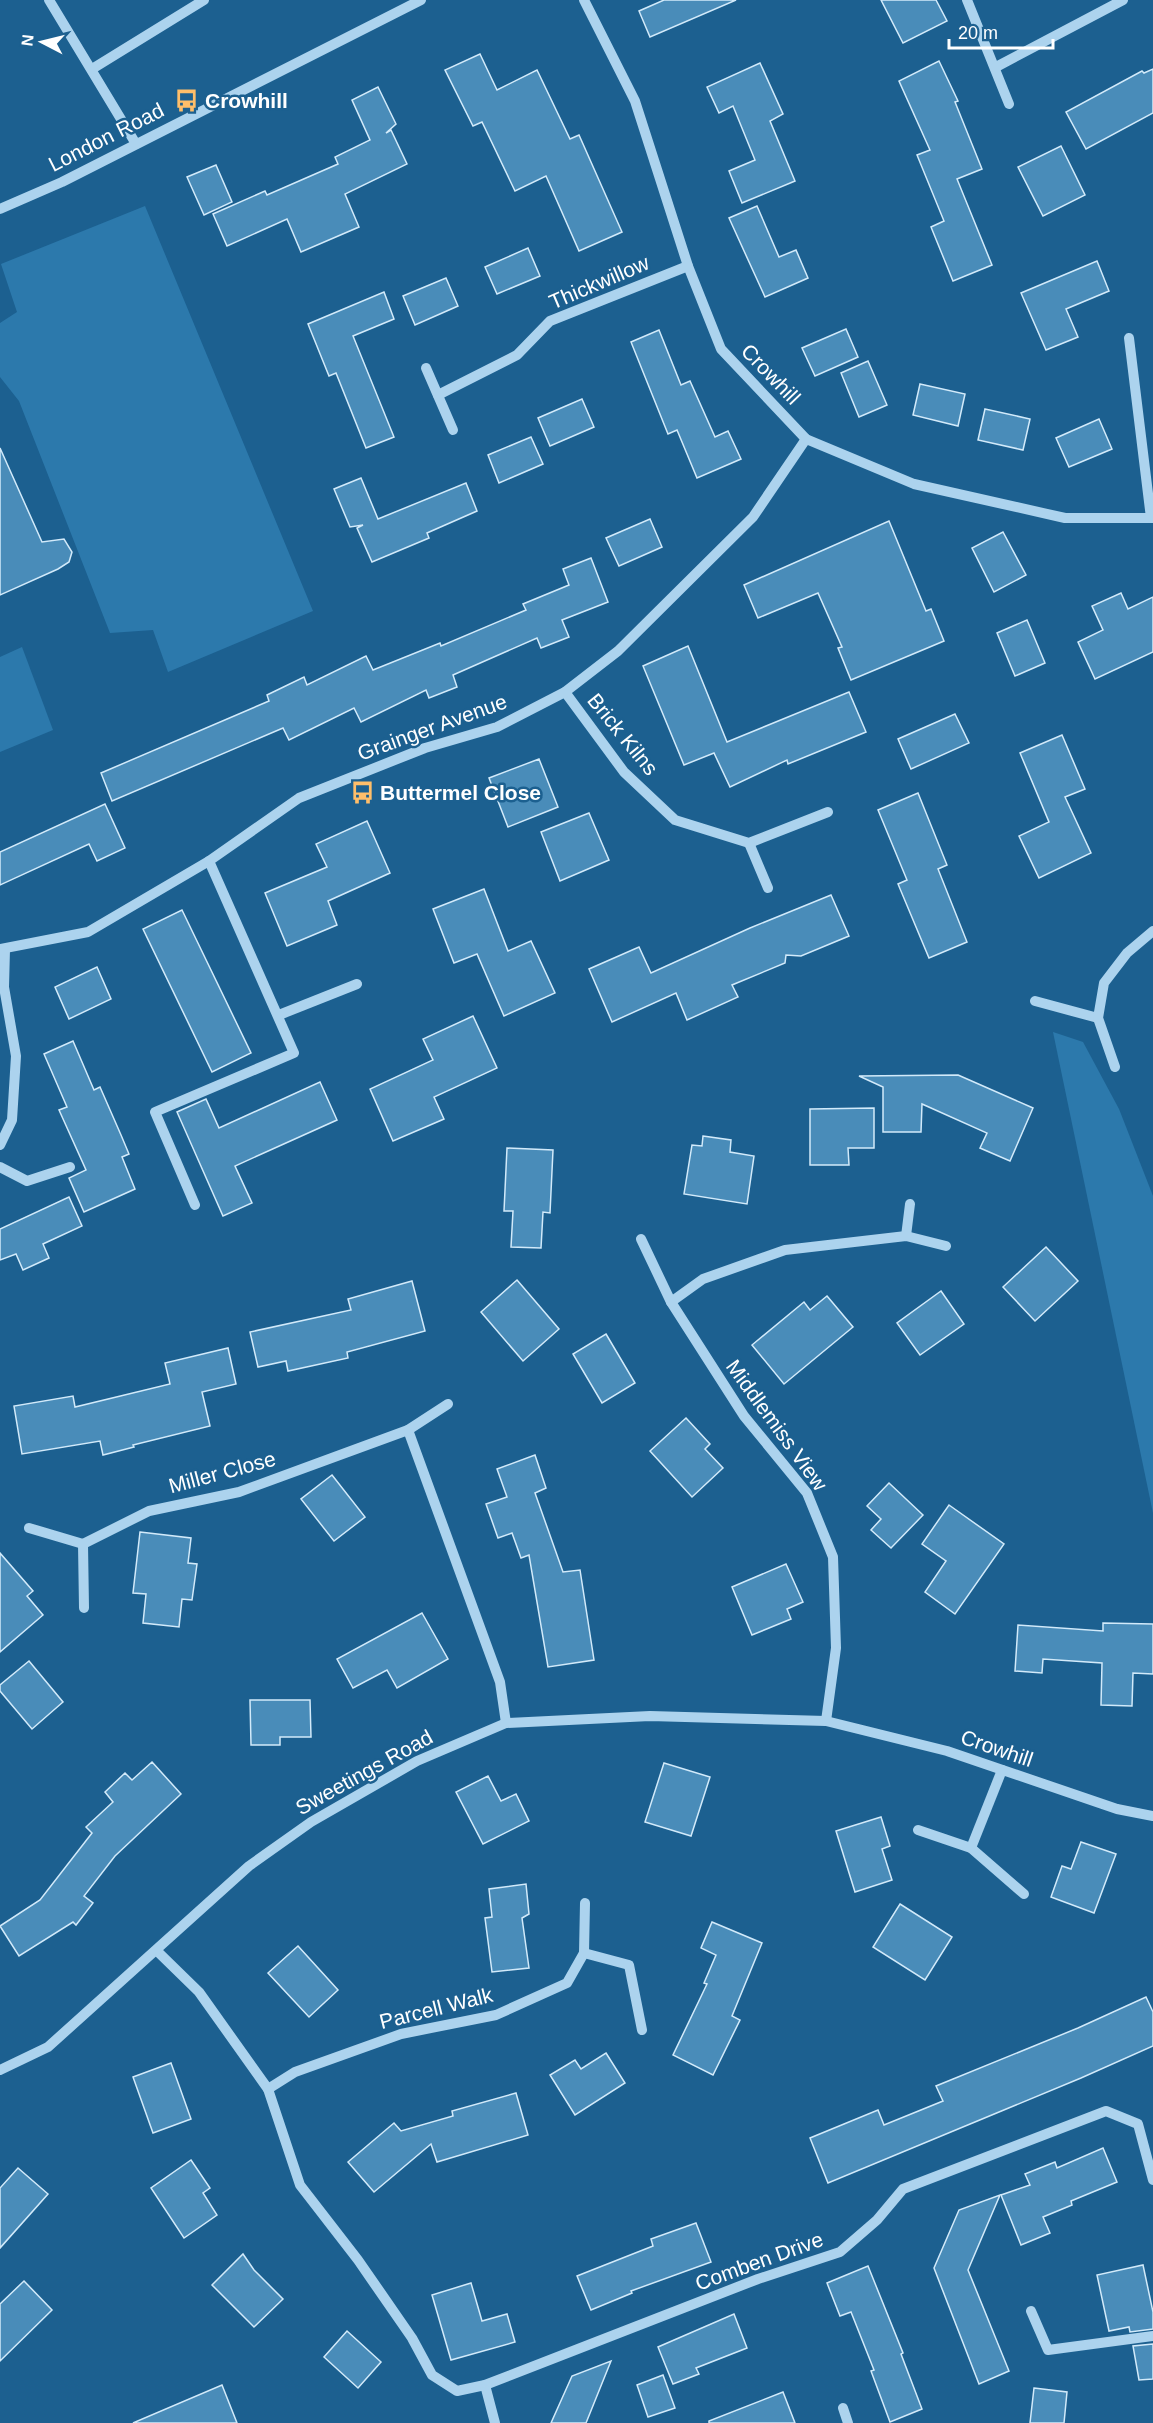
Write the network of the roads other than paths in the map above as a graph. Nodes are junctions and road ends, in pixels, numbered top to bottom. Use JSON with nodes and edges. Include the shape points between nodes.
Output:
{"nodes":[{"id":1,"x":49,"y":0,"type":"edge"},
{"id":2,"x":204,"y":0,"type":"edge"},
{"id":3,"x":421,"y":0,"type":"edge"},
{"id":4,"x":584,"y":0,"type":"edge"},
{"id":5,"x":966,"y":0,"type":"edge"},
{"id":6,"x":1123,"y":0,"type":"edge"},
{"id":7,"x":996,"y":67,"type":"junction"},
{"id":8,"x":92,"y":69,"type":"junction"},
{"id":9,"x":1009,"y":104,"type":"dead end"},
{"id":10,"x":136,"y":144,"type":"junction"},
{"id":11,"x":0,"y":209,"type":"edge"},
{"id":12,"x":688,"y":266,"type":"junction"},
{"id":13,"x":1129,"y":338,"type":"dead end"},
{"id":14,"x":426,"y":368,"type":"dead end"},
{"id":15,"x":438,"y":395,"type":"junction"},
{"id":16,"x":453,"y":430,"type":"dead end"},
{"id":17,"x":806,"y":439,"type":"junction"},
{"id":18,"x":1152,"y":518,"type":"edge"},
{"id":19,"x":565,"y":692,"type":"junction"},
{"id":20,"x":828,"y":812,"type":"dead end"},
{"id":21,"x":749,"y":843,"type":"junction"},
{"id":22,"x":209,"y":861,"type":"junction"},
{"id":23,"x":768,"y":888,"type":"dead end"},
{"id":24,"x":1153,"y":931,"type":"edge"},
{"id":25,"x":3,"y":949,"type":"edge"},
{"id":26,"x":357,"y":984,"type":"dead end"},
{"id":27,"x":1035,"y":1000,"type":"dead end"},
{"id":28,"x":279,"y":1015,"type":"junction"},
{"id":29,"x":1098,"y":1018,"type":"junction"},
{"id":30,"x":1115,"y":1067,"type":"dead end"},
{"id":31,"x":0,"y":1145,"type":"edge"},
{"id":32,"x":0,"y":1167,"type":"edge"},
{"id":33,"x":70,"y":1167,"type":"dead end"},
{"id":34,"x":910,"y":1204,"type":"dead end"},
{"id":35,"x":195,"y":1205,"type":"dead end"},
{"id":36,"x":906,"y":1236,"type":"junction"},
{"id":37,"x":641,"y":1239,"type":"dead end"},
{"id":38,"x":946,"y":1246,"type":"dead end"},
{"id":39,"x":671,"y":1302,"type":"junction"},
{"id":40,"x":448,"y":1404,"type":"dead end"},
{"id":41,"x":408,"y":1430,"type":"junction"},
{"id":42,"x":29,"y":1528,"type":"dead end"},
{"id":43,"x":83,"y":1545,"type":"junction"},
{"id":44,"x":84,"y":1608,"type":"dead end"},
{"id":45,"x":826,"y":1721,"type":"junction"},
{"id":46,"x":506,"y":1722,"type":"junction"},
{"id":47,"x":1002,"y":1770,"type":"junction"},
{"id":48,"x":1153,"y":1816,"type":"edge"},
{"id":49,"x":918,"y":1830,"type":"dead end"},
{"id":50,"x":971,"y":1848,"type":"junction"},
{"id":51,"x":1024,"y":1894,"type":"dead end"},
{"id":52,"x":585,"y":1903,"type":"dead end"},
{"id":53,"x":157,"y":1951,"type":"junction"},
{"id":54,"x":584,"y":1953,"type":"junction"},
{"id":55,"x":642,"y":2030,"type":"dead end"},
{"id":56,"x":0,"y":2070,"type":"edge"},
{"id":57,"x":268,"y":2089,"type":"junction"},
{"id":58,"x":1153,"y":2180,"type":"edge"},
{"id":59,"x":1031,"y":2310,"type":"dead end"},
{"id":60,"x":1153,"y":2336,"type":"edge"},
{"id":61,"x":485,"y":2385,"type":"junction"},
{"id":62,"x":843,"y":2408,"type":"dead end"},
{"id":63,"x":495,"y":2423,"type":"edge"},
{"id":64,"x":848,"y":2423,"type":"edge"}],
"edges":[{"from":1,"to":8,"type":"street"},
{"from":2,"to":8,"type":"street"},
{"from":3,"to":10,"type":"street","name":"London Road"},
{"from":4,"to":12,"type":"street","name":"Crowhill","via":[[634,101]]},
{"from":5,"to":7,"type":"street"},
{"from":6,"to":7,"type":"street"},
{"from":7,"to":9,"type":"street"},
{"from":8,"to":10,"type":"street"},
{"from":10,"to":11,"type":"street","name":"London Road"},
{"from":12,"to":15,"type":"street","name":"Thickwillow","via":[[550,321],[517,355]]},
{"from":12,"to":17,"type":"street","name":"Crowhill","via":[[721,349]]},
{"from":13,"to":18,"type":"street","name":"Crowhill"},
{"from":14,"to":15,"type":"street"},
{"from":15,"to":16,"type":"street"},
{"from":17,"to":18,"type":"street","name":"Crowhill","via":[[914,484],[1065,518]]},
{"from":17,"to":19,"type":"street","name":"Grainger Avenue","via":[[753,517],[618,651]]},
{"from":19,"to":21,"type":"street","name":"Brick Kilns","via":[[624,772],[675,820]]},
{"from":19,"to":22,"type":"street","name":"Grainger Avenue","via":[[497,727],[425,748],[299,798]]},
{"from":20,"to":21,"type":"street"},
{"from":21,"to":23,"type":"street"},
{"from":22,"to":25,"type":"street","name":"Grainger Avenue","via":[[88,932]]},
{"from":22,"to":28,"type":"street"},
{"from":24,"to":29,"type":"street","via":[[1126,953],[1104,983]]},
{"from":25,"to":31,"type":"street","via":[[4,987],[16,1056],[12,1120]]},
{"from":26,"to":28,"type":"street"},
{"from":27,"to":29,"type":"street"},
{"from":28,"to":35,"type":"street","via":[[294,1053],[155,1112]]},
{"from":29,"to":30,"type":"street"},
{"from":32,"to":33,"type":"street","via":[[27,1181]]},
{"from":34,"to":36,"type":"street"},
{"from":36,"to":38,"type":"street"},
{"from":36,"to":39,"type":"street","via":[[785,1250],[703,1279]]},
{"from":37,"to":39,"type":"street","name":"Middlemiss View"},
{"from":39,"to":45,"type":"street","name":"Middlemiss View","via":[[744,1416],[807,1493],[833,1557],[837,1648]]},
{"from":40,"to":41,"type":"street","name":"Miller Close"},
{"from":41,"to":43,"type":"street","name":"Miller Close","via":[[239,1492],[149,1511]]},
{"from":41,"to":46,"type":"street","via":[[500,1682]]},
{"from":42,"to":43,"type":"street"},
{"from":43,"to":44,"type":"street"},
{"from":45,"to":46,"type":"street","name":"Sweetings Road","via":[[650,1716]]},
{"from":45,"to":47,"type":"street","name":"Crowhill","via":[[946,1751]]},
{"from":46,"to":53,"type":"street","name":"Sweetings Road","via":[[417,1761],[311,1822],[249,1866]]},
{"from":47,"to":48,"type":"street","name":"Crowhill","via":[[1117,1809]]},
{"from":47,"to":50,"type":"street"},
{"from":49,"to":50,"type":"street"},
{"from":50,"to":51,"type":"street"},
{"from":52,"to":54,"type":"street","name":"Parcell Walk"},
{"from":53,"to":56,"type":"street","name":"Sweetings Road","via":[[48,2047]]},
{"from":53,"to":57,"type":"street","via":[[200,1992]]},
{"from":54,"to":55,"type":"street","via":[[629,1965]]},
{"from":54,"to":57,"type":"street","name":"Parcell Walk","via":[[567,1983],[496,2015],[401,2034],[295,2072]]},
{"from":57,"to":61,"type":"street","name":"Comben Drive","via":[[300,2185],[358,2260],[412,2338],[432,2375],[457,2391]]},
{"from":58,"to":61,"type":"street","name":"Comben Drive","via":[[1138,2124],[1106,2110],[903,2189],[877,2220],[840,2252]]},
{"from":59,"to":60,"type":"street","via":[[1048,2350]]},
{"from":61,"to":63,"type":"street"},
{"from":62,"to":64,"type":"street"}]}
